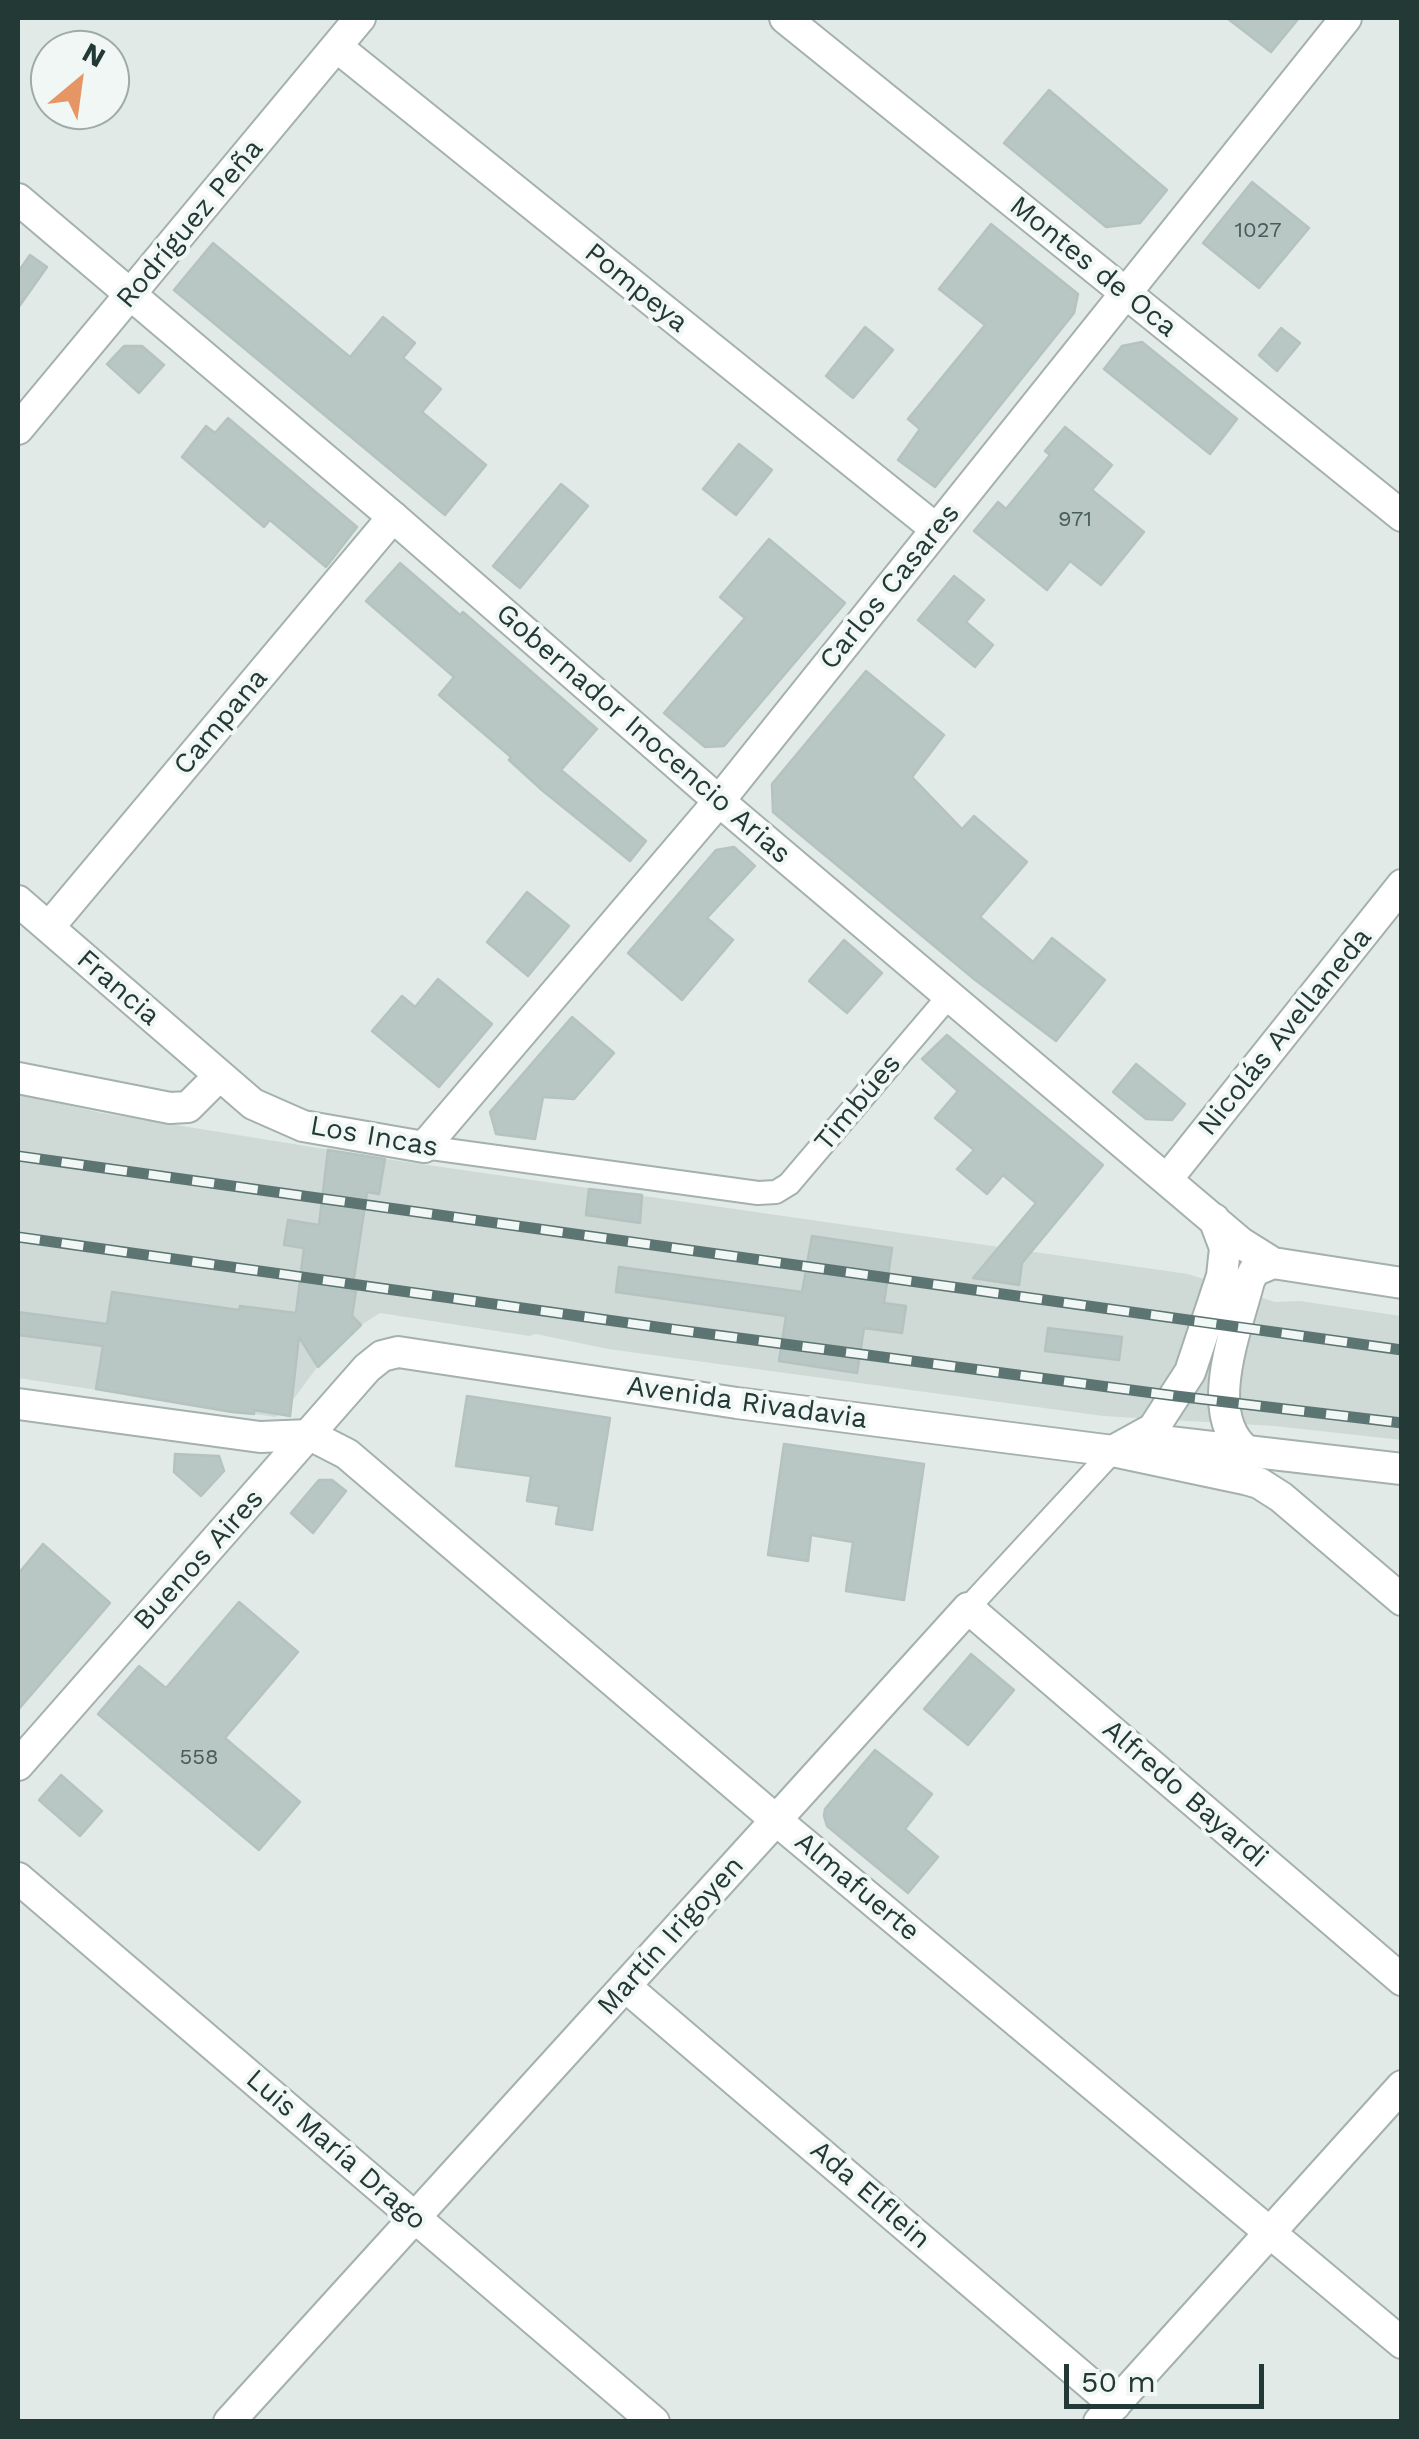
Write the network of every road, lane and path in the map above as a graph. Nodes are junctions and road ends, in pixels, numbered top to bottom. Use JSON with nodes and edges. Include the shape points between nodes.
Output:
{"nodes":[{"id":1,"x":360,"y":18,"type":"edge"},
{"id":2,"x":785,"y":18,"type":"edge"},
{"id":3,"x":1346,"y":18,"type":"edge"},
{"id":4,"x":337,"y":46,"type":"junction"},
{"id":5,"x":18,"y":199,"type":"edge"},
{"id":6,"x":1124,"y":292,"type":"junction"},
{"id":7,"x":130,"y":295,"type":"junction"},
{"id":8,"x":18,"y":429,"type":"edge"},
{"id":9,"x":1402,"y":516,"type":"edge"},
{"id":10,"x":393,"y":517,"type":"junction"},
{"id":11,"x":936,"y":529,"type":"junction"},
{"id":12,"x":719,"y":801,"type":"junction"},
{"id":13,"x":1402,"y":886,"type":"edge"},
{"id":14,"x":18,"y":901,"type":"edge"},
{"id":15,"x":49,"y":927,"type":"junction"},
{"id":16,"x":949,"y":996,"type":"junction"},
{"id":17,"x":219,"y":1076,"type":"junction"},
{"id":18,"x":18,"y":1078,"type":"edge"},
{"id":19,"x":424,"y":1147,"type":"junction"},
{"id":20,"x":1168,"y":1178,"type":"junction"},
{"id":21,"x":758,"y":1193,"type":"joint"},
{"id":22,"x":1214,"y":1219,"type":"junction"},
{"id":23,"x":1273,"y":1263,"type":"junction"},
{"id":24,"x":1402,"y":1283,"type":"edge"},
{"id":25,"x":382,"y":1356,"type":"joint"},
{"id":26,"x":18,"y":1404,"type":"edge"},
{"id":27,"x":310,"y":1436,"type":"junction"},
{"id":28,"x":1114,"y":1451,"type":"junction"},
{"id":29,"x":1248,"y":1452,"type":"junction"},
{"id":30,"x":1402,"y":1469,"type":"edge"},
{"id":31,"x":1402,"y":1600,"type":"edge"},
{"id":32,"x":968,"y":1608,"type":"junction"},
{"id":33,"x":18,"y":1765,"type":"edge"},
{"id":34,"x":776,"y":1820,"type":"junction"},
{"id":35,"x":18,"y":1878,"type":"edge"},
{"id":36,"x":1402,"y":1980,"type":"edge"},
{"id":37,"x":626,"y":1986,"type":"junction"},
{"id":38,"x":1402,"y":2086,"type":"edge"},
{"id":39,"x":415,"y":2218,"type":"junction"},
{"id":40,"x":1270,"y":2231,"type":"junction"},
{"id":41,"x":1402,"y":2343,"type":"edge"},
{"id":42,"x":1107,"y":2413,"type":"edge"},
{"id":43,"x":650,"y":2420,"type":"edge"},
{"id":44,"x":229,"y":2422,"type":"edge"}],
"edges":[{"from":1,"to":4,"type":"street","name":"Rodríguez Peña"},
{"from":2,"to":6,"type":"street","name":"Montes de Oca"},
{"from":3,"to":6,"type":"street","name":"Carlos Casares"},
{"from":4,"to":7,"type":"street","name":"Rodríguez Peña"},
{"from":4,"to":11,"type":"street","name":"Pompeya"},
{"from":5,"to":7,"type":"street","name":"Gobernador Inocencio Arias"},
{"from":6,"to":9,"type":"street","name":"Montes de Oca"},
{"from":6,"to":11,"type":"street","name":"Carlos Casares"},
{"from":7,"to":8,"type":"street","name":"Rodríguez Peña"},
{"from":7,"to":10,"type":"street","name":"Gobernador Inocencio Arias"},
{"from":10,"to":12,"type":"street","name":"Gobernador Inocencio Arias"},
{"from":10,"to":15,"type":"street","name":"Campana"},
{"from":11,"to":12,"type":"street","name":"Carlos Casares"},
{"from":12,"to":16,"type":"street","name":"Gobernador Inocencio Arias"},
{"from":12,"to":19,"type":"street","name":"Carlos Casares"},
{"from":13,"to":20,"type":"street","name":"Nicolás Avellaneda"},
{"from":14,"to":15,"type":"street","name":"Francia"},
{"from":15,"to":17,"type":"street","name":"Francia"},
{"from":16,"to":20,"type":"street","name":"Gobernador Inocencio Arias"},
{"from":16,"to":21,"type":"street","name":"Timbúes","via":[[789,1184]]},
{"from":17,"to":18,"type":"street","via":[[188,1107],[170,1108]]},
{"from":17,"to":19,"type":"street","name":"Los Incas","via":[[253,1104],[303,1126]]},
{"from":19,"to":21,"type":"street","name":"Los Incas"},
{"from":20,"to":22,"type":"street","name":"Gobernador Inocencio Arias"},
{"from":22,"to":23,"type":"street","name":"Gobernador Inocencio Arias"},
{"from":22,"to":28,"type":"street","via":[[1224,1248],[1222,1276],[1190,1372],[1153,1429]]},
{"from":23,"to":24,"type":"street"},
{"from":23,"to":29,"type":"street","via":[[1249,1281],[1226,1374],[1228,1430]]},
{"from":25,"to":27,"type":"street","name":"Buenos Aires"},
{"from":25,"to":28,"type":"street","name":"Avenida Rivadavia","via":[[398,1352]]},
{"from":26,"to":27,"type":"street","via":[[260,1437]]},
{"from":27,"to":33,"type":"street","name":"Buenos Aires"},
{"from":27,"to":34,"type":"street","name":"Almafuerte","via":[[347,1454]]},
{"from":28,"to":29,"type":"street","name":"Avenida Rivadavia","via":[[1169,1442]]},
{"from":28,"to":31,"type":"street","name":"Avenida Rivadavia","via":[[1259,1483]]},
{"from":28,"to":32,"type":"street","name":"Martín Irigoyen"},
{"from":29,"to":30,"type":"street","name":"Avenida Rivadavia"},
{"from":32,"to":34,"type":"street","name":"Martín Irigoyen"},
{"from":32,"to":36,"type":"street","name":"Alfredo Bayardi"},
{"from":34,"to":37,"type":"street","name":"Martín Irigoyen"},
{"from":34,"to":40,"type":"street","name":"Almafuerte"},
{"from":35,"to":39,"type":"street","name":"Luis María Drago"},
{"from":37,"to":39,"type":"street","name":"Martín Irigoyen"},
{"from":37,"to":42,"type":"street","name":"Ada Elflein"},
{"from":38,"to":40,"type":"street"},
{"from":39,"to":43,"type":"street","name":"Luis María Drago"},
{"from":39,"to":44,"type":"street","name":"Martín Irigoyen"},
{"from":40,"to":41,"type":"street","name":"Almafuerte"},
{"from":40,"to":42,"type":"street"}]}
